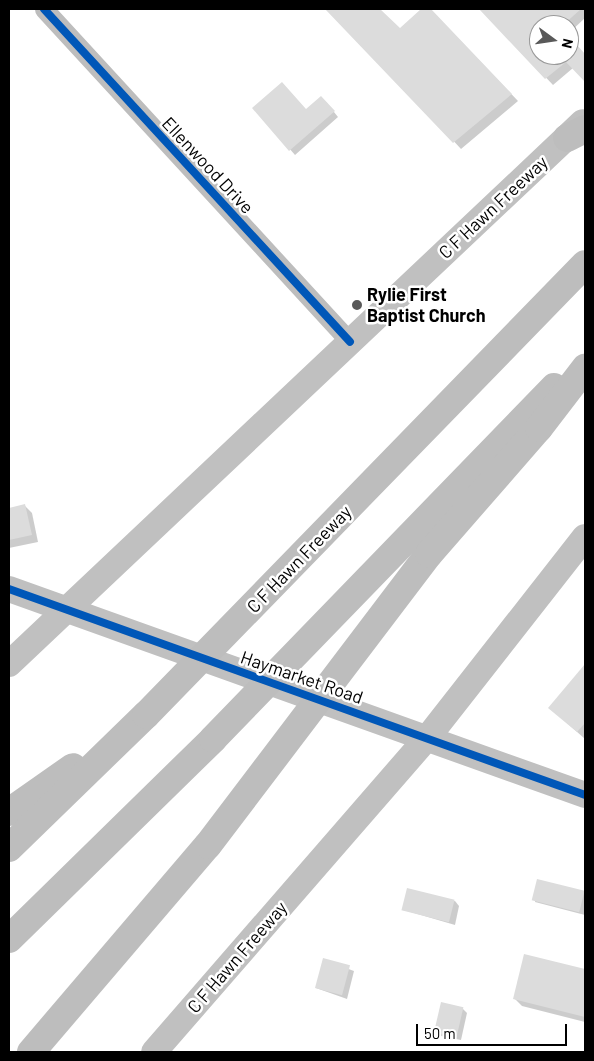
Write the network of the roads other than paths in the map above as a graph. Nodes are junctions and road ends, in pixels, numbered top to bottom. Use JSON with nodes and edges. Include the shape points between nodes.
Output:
{"nodes":[{"id":1,"x":44,"y":9,"type":"edge"},
{"id":2,"x":579,"y":129,"type":"edge"},
{"id":3,"x":585,"y":264,"type":"edge"},
{"id":4,"x":350,"y":342,"type":"junction"},
{"id":5,"x":585,"y":356,"type":"edge"},
{"id":6,"x":585,"y":368,"type":"edge"},
{"id":7,"x":585,"y":537,"type":"edge"},
{"id":8,"x":9,"y":589,"type":"edge"},
{"id":9,"x":62,"y":609,"type":"junction"},
{"id":10,"x":9,"y":664,"type":"edge"},
{"id":11,"x":146,"y":716,"type":"junction"},
{"id":12,"x":428,"y":737,"type":"junction"},
{"id":13,"x":585,"y":795,"type":"edge"},
{"id":14,"x":9,"y":812,"type":"edge"},
{"id":15,"x":9,"y":848,"type":"edge"},
{"id":16,"x":9,"y":938,"type":"edge"},
{"id":17,"x":31,"y":1052,"type":"edge"},
{"id":18,"x":154,"y":1052,"type":"edge"}],
"edges":[{"from":1,"to":4,"type":"street","name":"Ellenwood Drive"},
{"from":2,"to":4,"type":"main road","name":"C F Hawn Freeway"},
{"from":3,"to":11,"type":"highway","name":"C F Hawn Freeway"},
{"from":4,"to":9,"type":"main road","name":"C F Hawn Freeway"},
{"from":5,"to":16,"type":"highway","via":[[213,739]]},
{"from":6,"to":17,"type":"highway","via":[[362,640],[144,923]]},
{"from":7,"to":12,"type":"main road","name":"C F Hawn Freeway"},
{"from":8,"to":9,"type":"main road","name":"Haymarket Road"},
{"from":9,"to":10,"type":"main road","name":"C F Hawn Freeway"},
{"from":9,"to":12,"type":"main road","name":"Haymarket Road"},
{"from":11,"to":14,"type":"highway"},
{"from":11,"to":15,"type":"highway","name":"C F Hawn Freeway"},
{"from":12,"to":13,"type":"main road","name":"Haymarket Road"},
{"from":12,"to":18,"type":"main road","name":"C F Hawn Freeway"}]}
